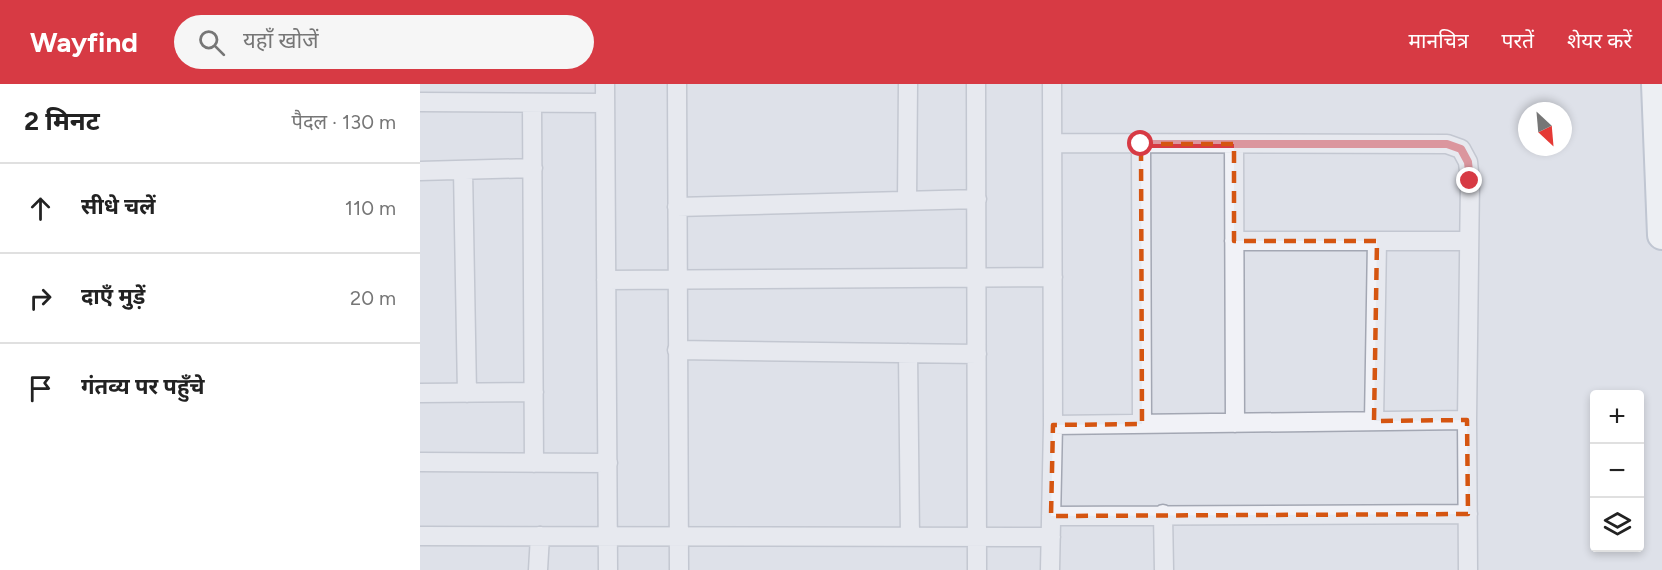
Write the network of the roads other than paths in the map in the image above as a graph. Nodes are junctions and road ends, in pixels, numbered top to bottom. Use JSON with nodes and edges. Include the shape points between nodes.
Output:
{"nodes":[{"id":1,"x":605,"y":84,"type":"edge"},
{"id":2,"x":677,"y":84,"type":"edge"},
{"id":3,"x":908,"y":84,"type":"edge"},
{"id":4,"x":976,"y":84,"type":"edge"},
{"id":5,"x":1052,"y":84,"type":"edge"},
{"id":6,"x":1656,"y":84,"type":"edge"},
{"id":7,"x":420,"y":102,"type":"edge"},
{"id":8,"x":605,"y":103,"type":"junction"},
{"id":9,"x":532,"y":104,"type":"junction"},
{"id":10,"x":1053,"y":143,"type":"junction"},
{"id":11,"x":1141,"y":144,"type":"junction"},
{"id":12,"x":1234,"y":144,"type":"junction"},
{"id":13,"x":533,"y":168,"type":"junction"},
{"id":14,"x":463,"y":170,"type":"junction"},
{"id":15,"x":420,"y":171,"type":"edge"},
{"id":16,"x":977,"y":199,"type":"junction"},
{"id":17,"x":907,"y":201,"type":"junction"},
{"id":18,"x":677,"y":207,"type":"junction"},
{"id":19,"x":1662,"y":235,"type":"edge"},
{"id":20,"x":1234,"y":241,"type":"junction"},
{"id":21,"x":1377,"y":241,"type":"junction"},
{"id":22,"x":1469,"y":241,"type":"junction"},
{"id":23,"x":977,"y":277,"type":"junction"},
{"id":24,"x":1053,"y":277,"type":"junction"},
{"id":25,"x":606,"y":280,"type":"junction"},
{"id":26,"x":676,"y":280,"type":"junction"},
{"id":27,"x":677,"y":350,"type":"junction"},
{"id":28,"x":908,"y":353,"type":"junction"},
{"id":29,"x":977,"y":354,"type":"junction"},
{"id":30,"x":534,"y":392,"type":"junction"},
{"id":31,"x":420,"y":393,"type":"edge"},
{"id":32,"x":467,"y":393,"type":"junction"},
{"id":33,"x":1467,"y":420,"type":"junction"},
{"id":34,"x":1374,"y":421,"type":"junction"},
{"id":35,"x":1235,"y":423,"type":"junction"},
{"id":36,"x":1142,"y":424,"type":"junction"},
{"id":37,"x":1053,"y":425,"type":"junction"},
{"id":38,"x":420,"y":462,"type":"edge"},
{"id":39,"x":534,"y":463,"type":"junction"},
{"id":40,"x":608,"y":463,"type":"junction"},
{"id":41,"x":1163,"y":514,"type":"junction"},
{"id":42,"x":1468,"y":514,"type":"junction"},
{"id":43,"x":1051,"y":516,"type":"junction"},
{"id":44,"x":420,"y":536,"type":"edge"},
{"id":45,"x":540,"y":536,"type":"junction"},
{"id":46,"x":608,"y":537,"type":"junction"},
{"id":47,"x":679,"y":537,"type":"junction"},
{"id":48,"x":910,"y":537,"type":"junction"},
{"id":49,"x":977,"y":537,"type":"junction"},
{"id":50,"x":1051,"y":537,"type":"junction"},
{"id":51,"x":538,"y":570,"type":"edge"},
{"id":52,"x":608,"y":570,"type":"edge"},
{"id":53,"x":679,"y":570,"type":"edge"},
{"id":54,"x":977,"y":570,"type":"edge"},
{"id":55,"x":1050,"y":570,"type":"edge"},
{"id":56,"x":1164,"y":570,"type":"edge"},
{"id":57,"x":1468,"y":570,"type":"edge"}],
"edges":[{"from":1,"to":8,"type":"street"},
{"from":2,"to":18,"type":"street"},
{"from":3,"to":17,"type":"street"},
{"from":4,"to":16,"type":"street"},
{"from":5,"to":10,"type":"street"},
{"from":6,"to":19,"type":"main road"},
{"from":7,"to":9,"type":"street"},
{"from":8,"to":9,"type":"street"},
{"from":8,"to":25,"type":"street"},
{"from":9,"to":13,"type":"street"},
{"from":10,"to":11,"type":"street"},
{"from":10,"to":24,"type":"street"},
{"from":11,"to":12,"type":"street"},
{"from":11,"to":36,"type":"street"},
{"from":12,"to":20,"type":"street"},
{"from":12,"to":22,"type":"street","via":[[1447,144],[1461,149],[1468,162],[1470,181]]},
{"from":13,"to":14,"type":"street"},
{"from":13,"to":30,"type":"street"},
{"from":14,"to":15,"type":"street"},
{"from":14,"to":32,"type":"street"},
{"from":16,"to":17,"type":"street"},
{"from":16,"to":23,"type":"street"},
{"from":17,"to":18,"type":"street"},
{"from":18,"to":26,"type":"street"},
{"from":20,"to":21,"type":"street"},
{"from":20,"to":35,"type":"street"},
{"from":21,"to":22,"type":"street"},
{"from":21,"to":34,"type":"street"},
{"from":22,"to":33,"type":"street"},
{"from":23,"to":24,"type":"street"},
{"from":23,"to":26,"type":"street"},
{"from":23,"to":29,"type":"street"},
{"from":24,"to":37,"type":"street"},
{"from":25,"to":26,"type":"street"},
{"from":25,"to":40,"type":"street"},
{"from":26,"to":27,"type":"street"},
{"from":27,"to":28,"type":"street"},
{"from":27,"to":47,"type":"street"},
{"from":28,"to":29,"type":"street"},
{"from":28,"to":48,"type":"street"},
{"from":29,"to":49,"type":"street"},
{"from":30,"to":32,"type":"street"},
{"from":30,"to":39,"type":"street"},
{"from":31,"to":32,"type":"street"},
{"from":33,"to":34,"type":"street"},
{"from":33,"to":42,"type":"street"},
{"from":34,"to":35,"type":"street"},
{"from":35,"to":36,"type":"street"},
{"from":36,"to":37,"type":"street"},
{"from":37,"to":43,"type":"street"},
{"from":38,"to":39,"type":"street"},
{"from":39,"to":40,"type":"street"},
{"from":40,"to":46,"type":"street"},
{"from":41,"to":42,"type":"street"},
{"from":41,"to":43,"type":"street"},
{"from":41,"to":56,"type":"street"},
{"from":42,"to":57,"type":"street"},
{"from":43,"to":50,"type":"street"},
{"from":44,"to":45,"type":"street"},
{"from":45,"to":46,"type":"street"},
{"from":45,"to":51,"type":"street"},
{"from":46,"to":47,"type":"street"},
{"from":46,"to":52,"type":"street"},
{"from":47,"to":48,"type":"street"},
{"from":47,"to":53,"type":"street"},
{"from":48,"to":49,"type":"street"},
{"from":49,"to":50,"type":"street"},
{"from":49,"to":54,"type":"street"},
{"from":50,"to":55,"type":"street"}]}
